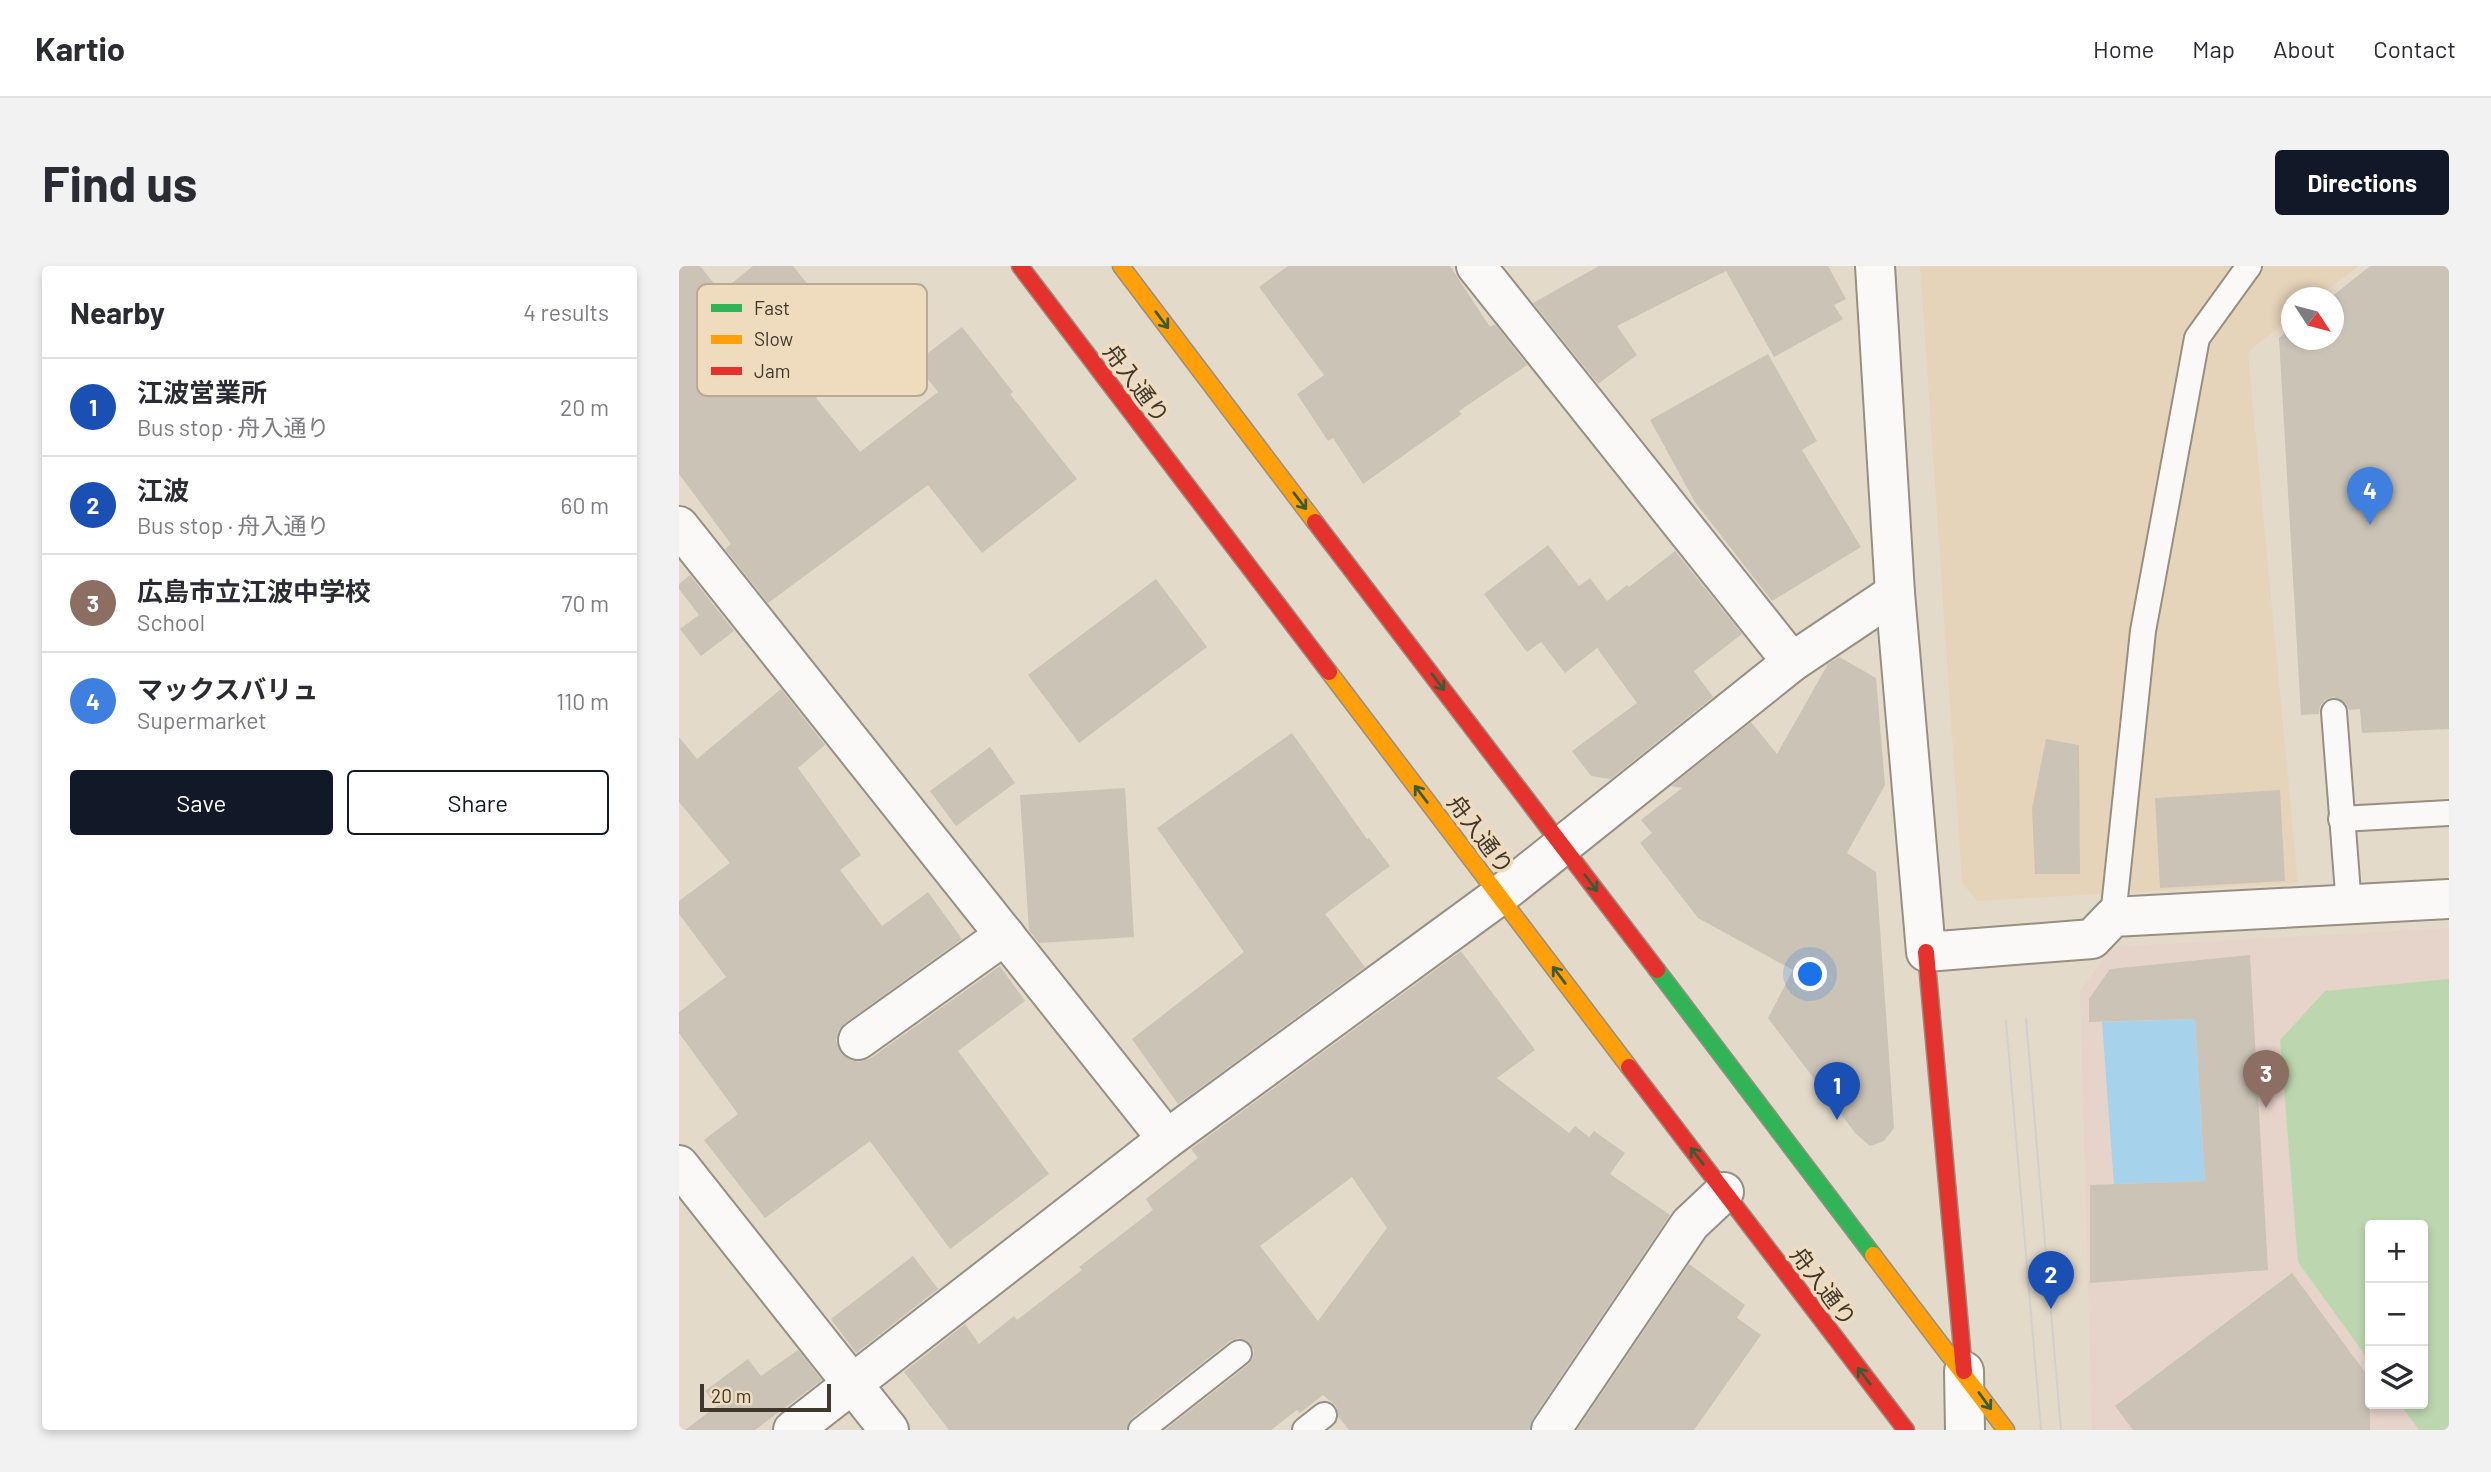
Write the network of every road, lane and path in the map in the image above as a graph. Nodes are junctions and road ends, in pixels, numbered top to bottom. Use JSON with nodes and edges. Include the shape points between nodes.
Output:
{"nodes":[{"id":1,"x":1020,"y":266,"type":"edge"},
{"id":2,"x":1121,"y":266,"type":"edge"},
{"id":3,"x":1476,"y":266,"type":"edge"},
{"id":4,"x":1875,"y":266,"type":"edge"},
{"id":5,"x":2249,"y":266,"type":"edge"},
{"id":6,"x":679,"y":526,"type":"edge"},
{"id":7,"x":1895,"y":593,"type":"junction"},
{"id":8,"x":1791,"y":662,"type":"junction"},
{"id":9,"x":2335,"y":712,"type":"dead end"},
{"id":10,"x":2449,"y":813,"type":"edge"},
{"id":11,"x":2341,"y":819,"type":"junction"},
{"id":12,"x":1563,"y":847,"type":"junction"},
{"id":13,"x":1499,"y":896,"type":"junction"},
{"id":14,"x":2449,"y":899,"type":"edge"},
{"id":15,"x":2349,"y":906,"type":"junction"},
{"id":16,"x":2113,"y":917,"type":"junction"},
{"id":17,"x":1005,"y":935,"type":"junction"},
{"id":18,"x":1926,"y":952,"type":"junction"},
{"id":19,"x":858,"y":1040,"type":"dead end"},
{"id":20,"x":1167,"y":1139,"type":"junction"},
{"id":21,"x":679,"y":1165,"type":"edge"},
{"id":22,"x":1724,"y":1192,"type":"junction"},
{"id":23,"x":1239,"y":1353,"type":"dead end"},
{"id":24,"x":1963,"y":1371,"type":"junction"},
{"id":25,"x":852,"y":1384,"type":"junction"},
{"id":26,"x":793,"y":1430,"type":"edge"},
{"id":27,"x":889,"y":1430,"type":"edge"},
{"id":28,"x":1141,"y":1430,"type":"edge"},
{"id":29,"x":1551,"y":1430,"type":"edge"},
{"id":30,"x":1906,"y":1430,"type":"edge"},
{"id":31,"x":1965,"y":1430,"type":"edge"},
{"id":32,"x":2006,"y":1430,"type":"edge"}],
"edges":[{"from":13,"to":1,"type":"street","name":"舟入通り","one_way":true},
{"from":2,"to":12,"type":"street","one_way":true},
{"from":3,"to":8,"type":"street"},
{"from":4,"to":7,"type":"street"},
{"from":5,"to":16,"type":"lane","via":[[2197,338],[2143,631]]},
{"from":6,"to":17,"type":"street"},
{"from":7,"to":8,"type":"street"},
{"from":7,"to":18,"type":"street"},
{"from":8,"to":12,"type":"street"},
{"from":9,"to":11,"type":"lane"},
{"from":10,"to":11,"type":"lane"},
{"from":11,"to":15,"type":"lane"},
{"from":12,"to":13,"type":"street"},
{"from":12,"to":24,"type":"street","one_way":true},
{"from":13,"to":20,"type":"street"},
{"from":22,"to":13,"type":"street","name":"舟入通り","one_way":true},
{"from":14,"to":15,"type":"street"},
{"from":15,"to":16,"type":"street"},
{"from":16,"to":18,"type":"street","via":[[2092,939]]},
{"from":17,"to":19,"type":"street"},
{"from":17,"to":20,"type":"street"},
{"from":18,"to":24,"type":"street"},
{"from":20,"to":25,"type":"street"},
{"from":21,"to":25,"type":"street"},
{"from":22,"to":29,"type":"street","via":[[1690,1224]]},
{"from":30,"to":22,"type":"street","name":"舟入通り","one_way":true},
{"from":23,"to":28,"type":"lane"},
{"from":24,"to":31,"type":"street"},
{"from":24,"to":32,"type":"street","one_way":true},
{"from":25,"to":26,"type":"street"},
{"from":25,"to":27,"type":"street"}]}
